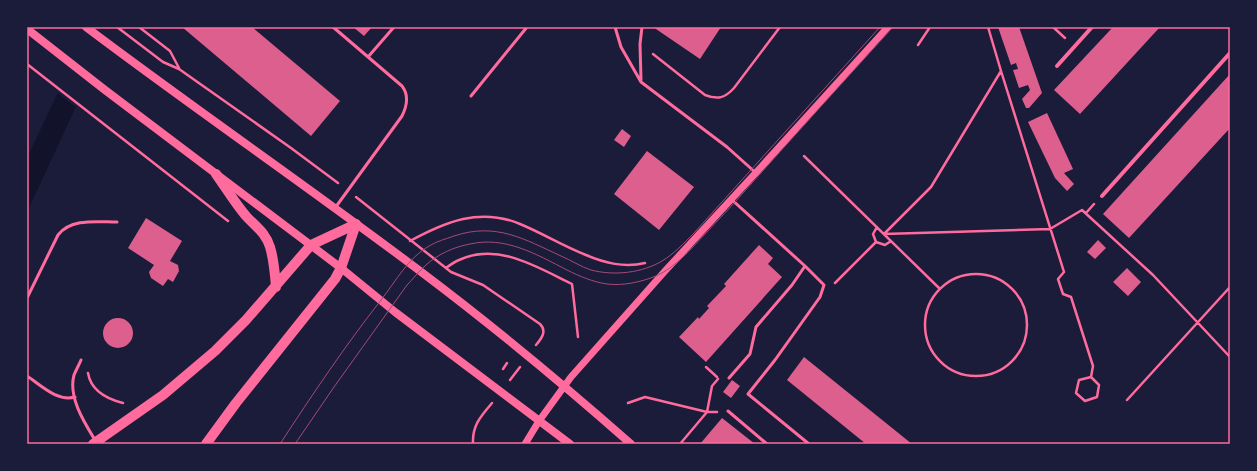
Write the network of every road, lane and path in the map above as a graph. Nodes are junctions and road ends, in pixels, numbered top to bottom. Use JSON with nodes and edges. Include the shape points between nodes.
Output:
{"nodes":[{"id":1,"x":86,"y":27,"type":"edge"},
{"id":2,"x":117,"y":27,"type":"edge"},
{"id":3,"x":139,"y":27,"type":"edge"},
{"id":4,"x":333,"y":27,"type":"edge"},
{"id":5,"x":394,"y":27,"type":"edge"},
{"id":6,"x":527,"y":27,"type":"edge"},
{"id":7,"x":615,"y":27,"type":"edge"},
{"id":8,"x":642,"y":27,"type":"edge"},
{"id":9,"x":780,"y":27,"type":"edge"},
{"id":10,"x":888,"y":27,"type":"edge"},
{"id":11,"x":930,"y":27,"type":"edge"},
{"id":12,"x":988,"y":27,"type":"edge"},
{"id":13,"x":1053,"y":27,"type":"edge"},
{"id":14,"x":1092,"y":27,"type":"edge"},
{"id":15,"x":27,"y":29,"type":"edge"},
{"id":16,"x":640,"y":44,"type":"junction"},
{"id":17,"x":918,"y":45,"type":"dead end"},
{"id":18,"x":1074,"y":47,"type":"junction"},
{"id":19,"x":1230,"y":53,"type":"edge"},
{"id":20,"x":368,"y":57,"type":"junction"},
{"id":21,"x":27,"y":64,"type":"edge"},
{"id":22,"x":1057,"y":66,"type":"dead end"},
{"id":23,"x":179,"y":69,"type":"junction"},
{"id":24,"x":1001,"y":71,"type":"junction"},
{"id":25,"x":641,"y":82,"type":"junction"},
{"id":26,"x":471,"y":96,"type":"dead end"},
{"id":27,"x":804,"y":156,"type":"dead end"},
{"id":28,"x":756,"y":173,"type":"junction"},
{"id":29,"x":216,"y":174,"type":"junction"},
{"id":30,"x":348,"y":190,"type":"junction"},
{"id":31,"x":1102,"y":196,"type":"dead end"},
{"id":32,"x":731,"y":199,"type":"junction"},
{"id":33,"x":336,"y":208,"type":"junction"},
{"id":34,"x":117,"y":222,"type":"dead end"},
{"id":35,"x":232,"y":224,"type":"dead end"},
{"id":36,"x":356,"y":224,"type":"junction"},
{"id":37,"x":877,"y":228,"type":"junction"},
{"id":38,"x":1050,"y":229,"type":"junction"},
{"id":39,"x":884,"y":234,"type":"junction"},
{"id":40,"x":410,"y":241,"type":"junction"},
{"id":41,"x":891,"y":241,"type":"junction"},
{"id":42,"x":876,"y":242,"type":"junction"},
{"id":43,"x":311,"y":245,"type":"junction"},
{"id":44,"x":644,"y":263,"type":"dead end"},
{"id":45,"x":805,"y":266,"type":"junction"},
{"id":46,"x":340,"y":268,"type":"junction"},
{"id":47,"x":446,"y":268,"type":"junction"},
{"id":48,"x":276,"y":287,"type":"junction"},
{"id":49,"x":1230,"y":287,"type":"edge"},
{"id":50,"x":940,"y":289,"type":"junction"},
{"id":51,"x":820,"y":297,"type":"junction"},
{"id":52,"x":27,"y":298,"type":"edge"},
{"id":53,"x":1198,"y":323,"type":"junction"},
{"id":54,"x":578,"y":337,"type":"dead end"},
{"id":55,"x":534,"y":348,"type":"dead end"},
{"id":56,"x":1230,"y":357,"type":"edge"},
{"id":57,"x":80,"y":360,"type":"dead end"},
{"id":58,"x":508,"y":363,"type":"dead end"},
{"id":59,"x":503,"y":369,"type":"dead end"},
{"id":60,"x":88,"y":370,"type":"dead end"},
{"id":61,"x":517,"y":370,"type":"dead end"},
{"id":62,"x":27,"y":376,"type":"edge"},
{"id":63,"x":513,"y":376,"type":"dead end"},
{"id":64,"x":1091,"y":377,"type":"junction"},
{"id":65,"x":719,"y":378,"type":"dead end"},
{"id":66,"x":730,"y":378,"type":"dead end"},
{"id":67,"x":564,"y":387,"type":"junction"},
{"id":68,"x":75,"y":397,"type":"junction"},
{"id":69,"x":494,"y":400,"type":"dead end"},
{"id":70,"x":1127,"y":400,"type":"dead end"},
{"id":71,"x":130,"y":402,"type":"dead end"},
{"id":72,"x":628,"y":403,"type":"dead end"},
{"id":73,"x":728,"y":411,"type":"joint"},
{"id":74,"x":707,"y":412,"type":"junction"},
{"id":75,"x":539,"y":421,"type":"junction"},
{"id":76,"x":94,"y":443,"type":"edge"},
{"id":77,"x":206,"y":444,"type":"edge"},
{"id":78,"x":473,"y":444,"type":"edge"},
{"id":79,"x":525,"y":444,"type":"edge"},
{"id":80,"x":570,"y":444,"type":"edge"},
{"id":81,"x":631,"y":444,"type":"edge"},
{"id":82,"x":680,"y":444,"type":"edge"},
{"id":83,"x":767,"y":444,"type":"edge"},
{"id":84,"x":809,"y":444,"type":"edge"}],
"edges":[{"from":1,"to":33,"type":"main road"},
{"from":2,"to":23,"type":"path","via":[[163,62]]},
{"from":3,"to":23,"type":"path","via":[[170,51]]},
{"from":4,"to":20,"type":"lane"},
{"from":5,"to":20,"type":"lane"},
{"from":6,"to":26,"type":"lane"},
{"from":7,"to":25,"type":"lane","via":[[620,48]]},
{"from":8,"to":16,"type":"lane"},
{"from":9,"to":16,"type":"path","via":[[734,88],[721,98],[705,96]]},
{"from":10,"to":28,"type":"street"},
{"from":11,"to":17,"type":"path"},
{"from":12,"to":24,"type":"path"},
{"from":13,"to":18,"type":"path"},
{"from":14,"to":18,"type":"street"},
{"from":15,"to":29,"type":"main road"},
{"from":16,"to":25,"type":"lane"},
{"from":18,"to":22,"type":"street"},
{"from":19,"to":31,"type":"street"},
{"from":20,"to":30,"type":"lane","via":[[404,89],[407,101],[402,116]]},
{"from":21,"to":35,"type":"path"},
{"from":23,"to":30,"type":"path"},
{"from":24,"to":38,"type":"path"},
{"from":24,"to":39,"type":"path","via":[[930,188]]},
{"from":25,"to":28,"type":"lane","via":[[727,147]]},
{"from":27,"to":37,"type":"path"},
{"from":28,"to":32,"type":"street"},
{"from":29,"to":43,"type":"main road"},
{"from":29,"to":48,"type":"main road","via":[[246,216],[266,238],[270,247]]},
{"from":30,"to":33,"type":"lane"},
{"from":30,"to":40,"type":"path"},
{"from":32,"to":45,"type":"lane"},
{"from":32,"to":67,"type":"street"},
{"from":33,"to":36,"type":"main road"},
{"from":34,"to":52,"type":"lane","via":[[74,223],[61,230]]},
{"from":36,"to":43,"type":"main road"},
{"from":36,"to":46,"type":"main road"},
{"from":36,"to":67,"type":"main road","via":[[461,302]]},
{"from":37,"to":39,"type":"path"},
{"from":37,"to":42,"type":"path","via":[[873,234]]},
{"from":38,"to":39,"type":"path"},
{"from":38,"to":53,"type":"path","via":[[1082,210],[1153,275]]},
{"from":38,"to":64,"type":"path","via":[[1064,272],[1058,279],[1063,294],[1071,296],[1092,366]]},
{"from":39,"to":41,"type":"path"},
{"from":40,"to":44,"type":"path","via":[[446,223],[484,216],[496,217],[518,223],[602,261],[625,266]]},
{"from":40,"to":47,"type":"path"},
{"from":41,"to":42,"type":"path","via":[[885,245]]},
{"from":41,"to":50,"type":"path"},
{"from":42,"to":51,"type":"path"},
{"from":43,"to":46,"type":"main road"},
{"from":43,"to":48,"type":"main road"},
{"from":45,"to":51,"type":"lane","via":[[824,285]]},
{"from":45,"to":66,"type":"lane","via":[[756,327],[750,354]]},
{"from":46,"to":75,"type":"main road","via":[[390,309]]},
{"from":46,"to":77,"type":"main road","via":[[335,279]]},
{"from":47,"to":54,"type":"path","via":[[458,260],[471,256],[508,256],[525,261],[572,284]]},
{"from":47,"to":55,"type":"path","via":[[454,274],[483,284],[542,326],[543,336]]},
{"from":48,"to":76,"type":"main road","via":[[215,351],[163,395]]},
{"from":49,"to":53,"type":"path"},
{"from":50,"to":50,"type":"path","via":[[932,299],[925,322],[925,334],[935,357],[954,372],[966,376],[991,374],[1012,362],[1022,346],[1027,328],[1026,316],[1016,294],[997,278],[973,274],[961,276]]},
{"from":51,"to":84,"type":"lane","via":[[748,394]]},
{"from":53,"to":56,"type":"path"},
{"from":53,"to":70,"type":"path"},
{"from":57,"to":68,"type":"lane","via":[[74,375]]},
{"from":58,"to":59,"type":"path"},
{"from":60,"to":71,"type":"path","via":[[89,378],[98,392],[113,401]]},
{"from":61,"to":63,"type":"path"},
{"from":62,"to":68,"type":"lane","via":[[57,396]]},
{"from":64,"to":64,"type":"path","via":[[1079,380],[1076,392],[1085,401],[1097,397],[1100,385]]},
{"from":65,"to":74,"type":"path","via":[[712,386]]},
{"from":67,"to":75,"type":"street"},
{"from":67,"to":81,"type":"main road"},
{"from":68,"to":76,"type":"lane"},
{"from":69,"to":78,"type":"path","via":[[473,431]]},
{"from":72,"to":74,"type":"path","via":[[645,397]]},
{"from":73,"to":74,"type":"path"},
{"from":73,"to":83,"type":"lane"},
{"from":74,"to":82,"type":"path"},
{"from":75,"to":79,"type":"street"},
{"from":75,"to":80,"type":"main road"}]}
